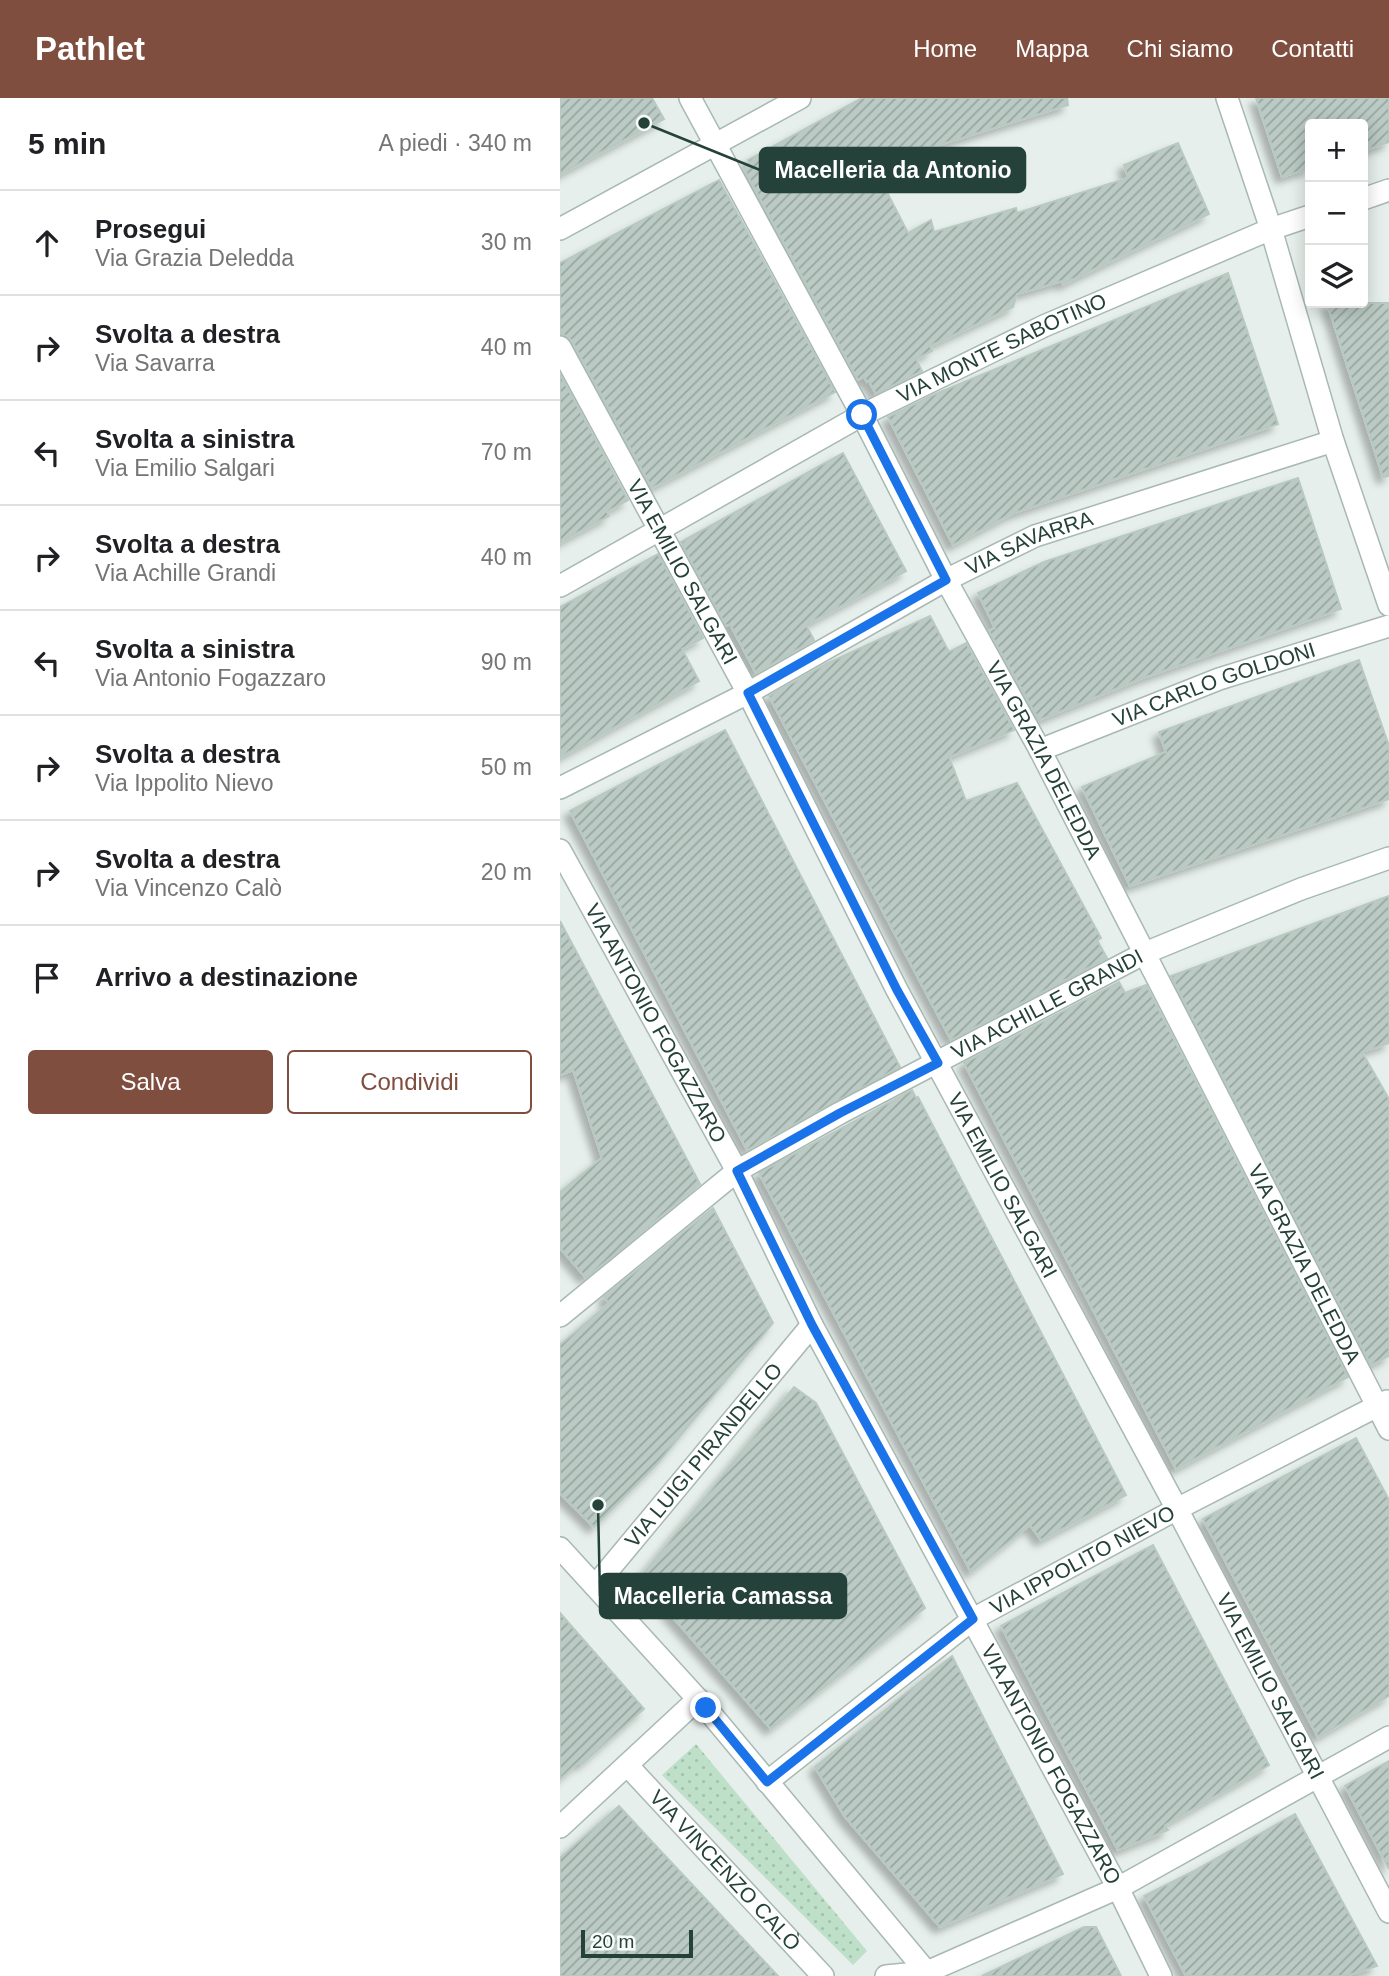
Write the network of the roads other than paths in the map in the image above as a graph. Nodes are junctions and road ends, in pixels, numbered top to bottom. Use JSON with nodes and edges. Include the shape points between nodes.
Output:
{"nodes":[{"id":1,"x":690,"y":98,"type":"edge"},
{"id":2,"x":800,"y":98,"type":"edge"},
{"id":3,"x":1227,"y":98,"type":"edge"},
{"id":4,"x":714,"y":145,"type":"junction"},
{"id":5,"x":1389,"y":190,"type":"edge"},
{"id":6,"x":1368,"y":197,"type":"edge"},
{"id":7,"x":1305,"y":218,"type":"edge"},
{"id":8,"x":560,"y":229,"type":"edge"},
{"id":9,"x":1271,"y":229,"type":"junction"},
{"id":10,"x":560,"y":347,"type":"edge"},
{"id":11,"x":862,"y":415,"type":"junction"},
{"id":12,"x":1333,"y":441,"type":"junction"},
{"id":13,"x":659,"y":532,"type":"junction"},
{"id":14,"x":946,"y":580,"type":"junction"},
{"id":15,"x":560,"y":586,"type":"edge"},
{"id":16,"x":1389,"y":604,"type":"edge"},
{"id":17,"x":1389,"y":626,"type":"edge"},
{"id":18,"x":748,"y":693,"type":"junction"},
{"id":19,"x":1040,"y":750,"type":"junction"},
{"id":20,"x":560,"y":788,"type":"edge"},
{"id":21,"x":560,"y":850,"type":"edge"},
{"id":22,"x":1389,"y":858,"type":"edge"},
{"id":23,"x":1145,"y":953,"type":"junction"},
{"id":24,"x":938,"y":1063,"type":"junction"},
{"id":25,"x":737,"y":1171,"type":"junction"},
{"id":26,"x":560,"y":1315,"type":"edge"},
{"id":27,"x":812,"y":1325,"type":"junction"},
{"id":28,"x":1383,"y":1403,"type":"edge"},
{"id":29,"x":1389,"y":1429,"type":"edge"},
{"id":30,"x":1177,"y":1509,"type":"junction"},
{"id":31,"x":560,"y":1548,"type":"edge"},
{"id":32,"x":595,"y":1586,"type":"junction"},
{"id":33,"x":973,"y":1619,"type":"junction"},
{"id":34,"x":698,"y":1699,"type":"junction"},
{"id":35,"x":1389,"y":1737,"type":"edge"},
{"id":36,"x":627,"y":1765,"type":"junction"},
{"id":37,"x":1319,"y":1777,"type":"junction"},
{"id":38,"x":767,"y":1782,"type":"junction"},
{"id":39,"x":560,"y":1827,"type":"edge"},
{"id":40,"x":1118,"y":1888,"type":"junction"},
{"id":41,"x":1389,"y":1912,"type":"edge"},
{"id":42,"x":928,"y":1974,"type":"edge"},
{"id":43,"x":823,"y":1976,"type":"edge"},
{"id":44,"x":886,"y":1976,"type":"edge"},
{"id":45,"x":1161,"y":1976,"type":"edge"}],
"edges":[{"from":1,"to":4,"type":"street","name":"VIA GRAZIA DELEDDA"},
{"from":2,"to":4,"type":"street"},
{"from":3,"to":9,"type":"street"},
{"from":4,"to":8,"type":"street"},
{"from":4,"to":11,"type":"street","name":"VIA GRAZIA DELEDDA"},
{"from":5,"to":6,"type":"street"},
{"from":7,"to":9,"type":"street","name":"VIA MONTE SABOTINO"},
{"from":9,"to":11,"type":"street","name":"VIA MONTE SABOTINO","via":[[1044,326]]},
{"from":9,"to":12,"type":"street"},
{"from":10,"to":13,"type":"street","name":"VIA EMILIO SALGARI"},
{"from":11,"to":13,"type":"street","name":"VIA MONTE SABOTINO"},
{"from":11,"to":14,"type":"street","name":"VIA GRAZIA DELEDDA"},
{"from":12,"to":14,"type":"street","name":"VIA SAVARRA","via":[[1035,536]]},
{"from":12,"to":16,"type":"street"},
{"from":13,"to":15,"type":"street","name":"VIA MONTE SABOTINO"},
{"from":13,"to":18,"type":"street","name":"VIA EMILIO SALGARI"},
{"from":14,"to":18,"type":"street","name":"VIA SAVARRA"},
{"from":14,"to":19,"type":"street","name":"VIA GRAZIA DELEDDA"},
{"from":17,"to":19,"type":"street","name":"VIA CARLO GOLDONI","via":[[1219,679]]},
{"from":18,"to":20,"type":"street","name":"VIA SAVARRA"},
{"from":18,"to":24,"type":"street","name":"VIA EMILIO SALGARI"},
{"from":19,"to":23,"type":"street","name":"VIA GRAZIA DELEDDA"},
{"from":21,"to":25,"type":"street","name":"VIA ANTONIO FOGAZZARO"},
{"from":22,"to":23,"type":"street","name":"VIA ACHILLE GRANDI"},
{"from":23,"to":24,"type":"street","name":"VIA ACHILLE GRANDI"},
{"from":23,"to":28,"type":"street","name":"VIA GRAZIA DELEDDA"},
{"from":24,"to":25,"type":"street","name":"VIA ACHILLE GRANDI"},
{"from":24,"to":30,"type":"street","name":"VIA EMILIO SALGARI"},
{"from":25,"to":26,"type":"street","name":"VIA ACHILLE GRANDI"},
{"from":25,"to":27,"type":"street","name":"VIA ANTONIO FOGAZZARO"},
{"from":27,"to":32,"type":"street","name":"VIA LUIGI PIRANDELLO"},
{"from":27,"to":33,"type":"street","name":"VIA ANTONIO FOGAZZARO"},
{"from":28,"to":29,"type":"street","name":"VIA GRAZIA DELEDDA"},
{"from":28,"to":30,"type":"street","name":"VIA IPPOLITO NIEVO"},
{"from":30,"to":33,"type":"street","name":"VIA IPPOLITO NIEVO"},
{"from":30,"to":37,"type":"street","name":"VIA EMILIO SALGARI"},
{"from":31,"to":32,"type":"street"},
{"from":32,"to":34,"type":"street"},
{"from":33,"to":38,"type":"street","name":"VIA IPPOLITO NIEVO"},
{"from":33,"to":40,"type":"street","name":"VIA ANTONIO FOGAZZARO"},
{"from":34,"to":36,"type":"street"},
{"from":34,"to":38,"type":"street"},
{"from":35,"to":37,"type":"street"},
{"from":36,"to":39,"type":"street"},
{"from":36,"to":43,"type":"street","name":"VIA VINCENZO CALÒ"},
{"from":37,"to":40,"type":"street"},
{"from":37,"to":41,"type":"street","name":"VIA EMILIO SALGARI"},
{"from":38,"to":42,"type":"street"},
{"from":40,"to":42,"type":"street"},
{"from":40,"to":45,"type":"street","name":"VIA ANTONIO FOGAZZARO"},
{"from":42,"to":44,"type":"street"}]}
